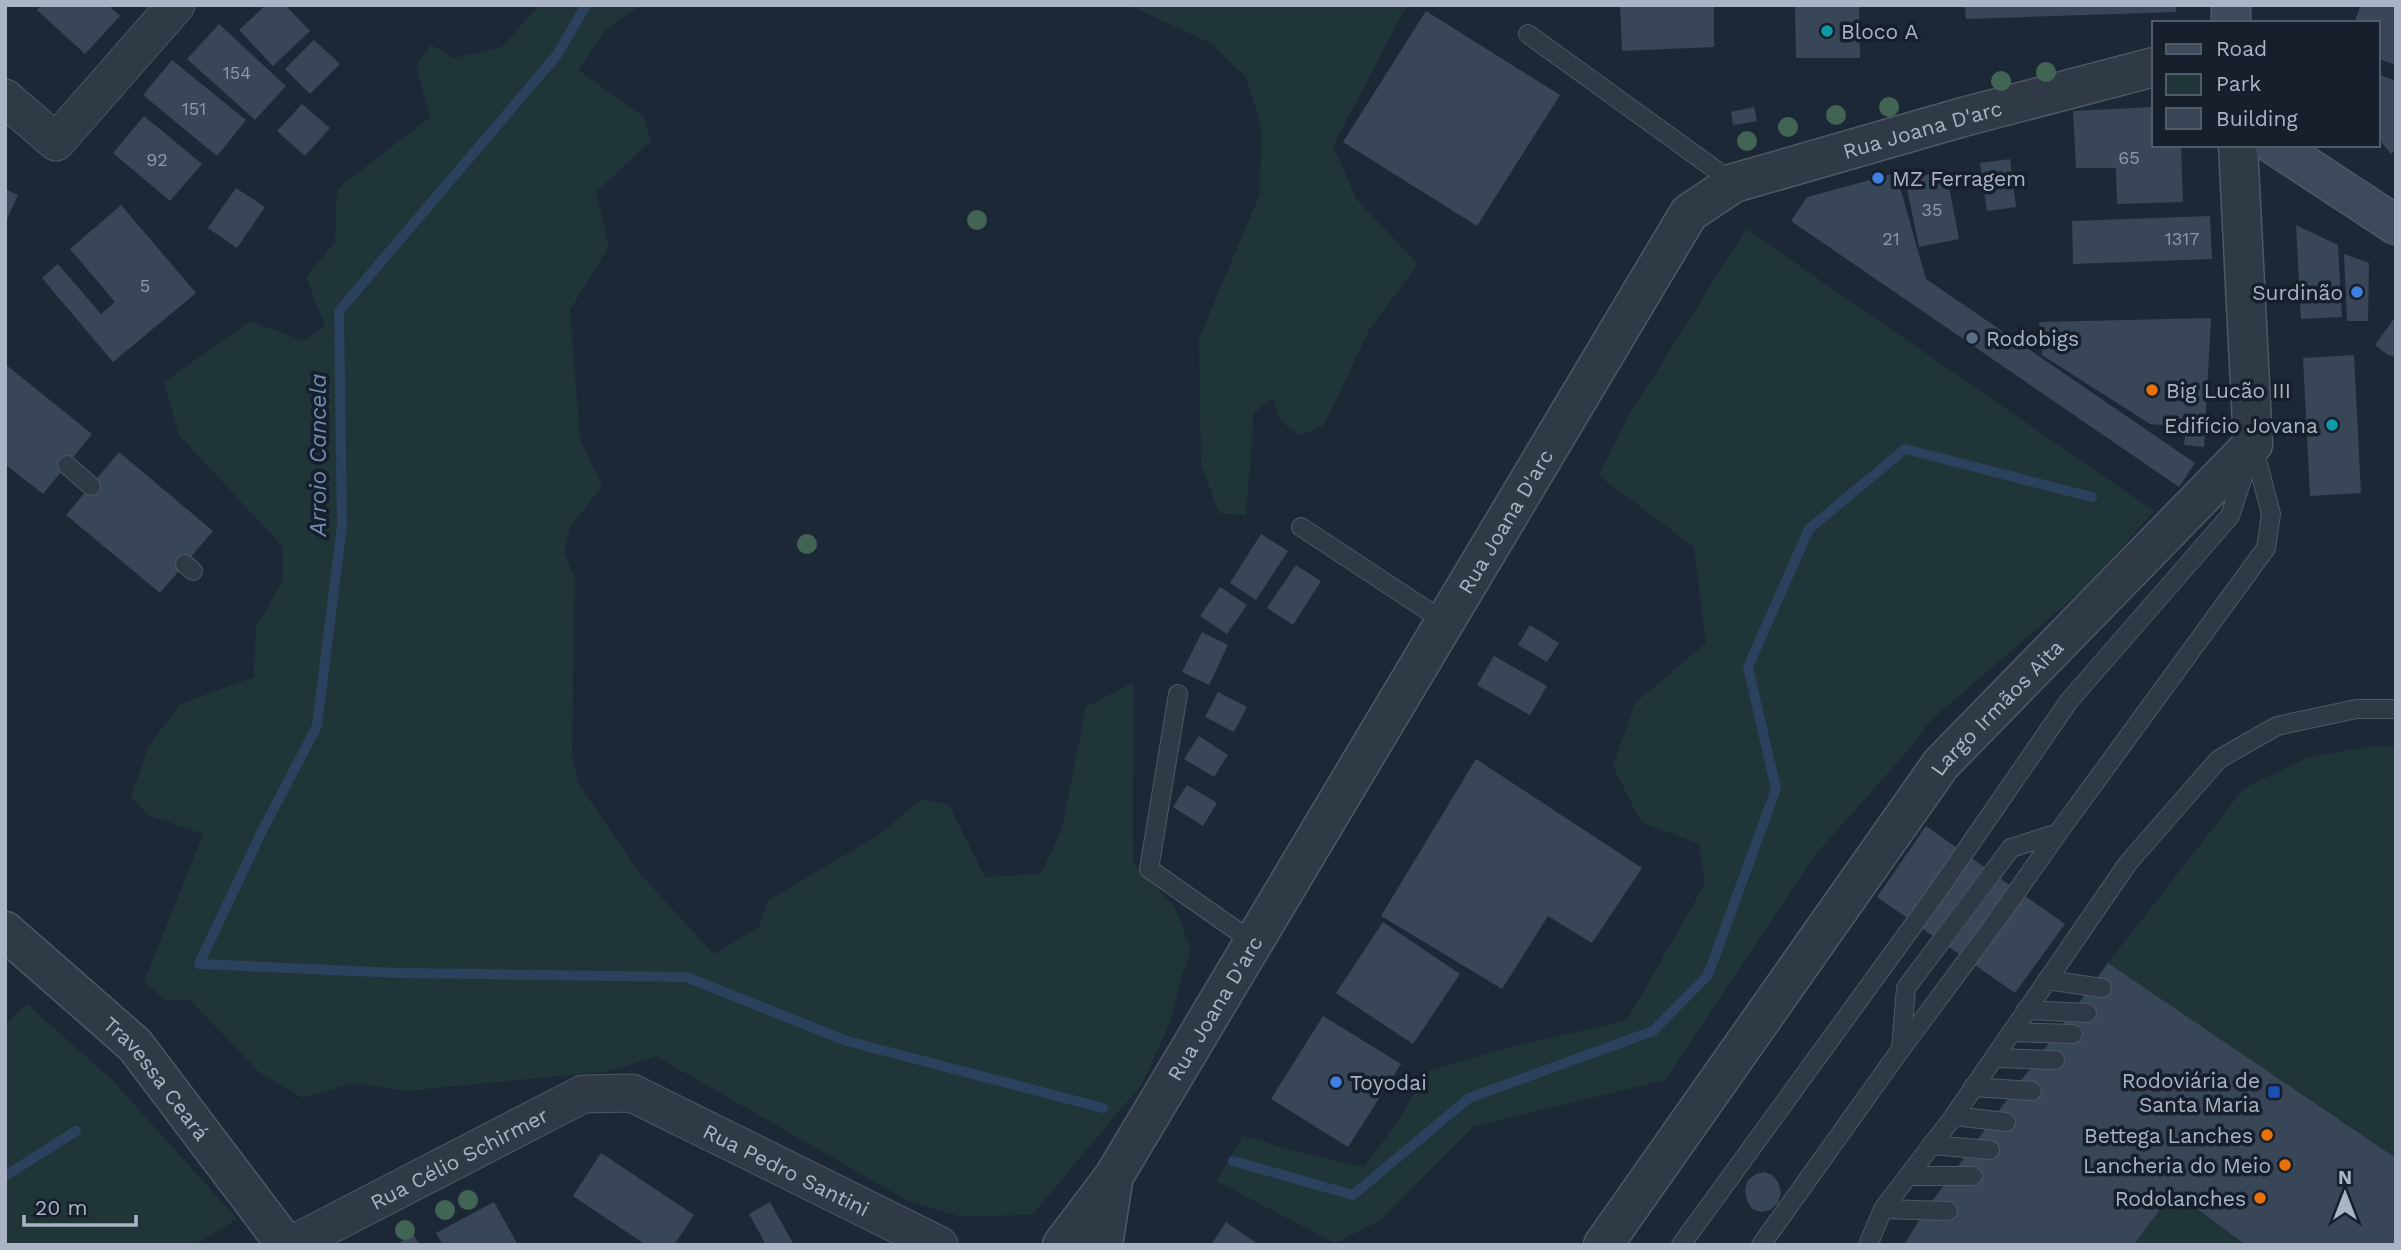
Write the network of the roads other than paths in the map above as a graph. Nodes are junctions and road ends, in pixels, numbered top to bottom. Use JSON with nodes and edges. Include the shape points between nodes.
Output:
{"nodes":[{"id":1,"x":176,"y":5,"type":"edge"},
{"id":2,"x":1528,"y":34,"type":"dead end"},
{"id":3,"x":2152,"y":68,"type":"edge"},
{"id":4,"x":5,"y":98,"type":"edge"},
{"id":5,"x":2238,"y":147,"type":"edge"},
{"id":6,"x":2277,"y":147,"type":"edge"},
{"id":7,"x":1734,"y":183,"type":"junction"},
{"id":8,"x":2396,"y":225,"type":"edge"},
{"id":9,"x":2253,"y":444,"type":"junction"},
{"id":10,"x":67,"y":465,"type":"dead end"},
{"id":11,"x":91,"y":486,"type":"dead end"},
{"id":12,"x":1301,"y":527,"type":"dead end"},
{"id":13,"x":1445,"y":622,"type":"junction"},
{"id":14,"x":1178,"y":694,"type":"dead end"},
{"id":15,"x":2396,"y":709,"type":"edge"},
{"id":16,"x":2058,"y":833,"type":"junction"},
{"id":17,"x":2034,"y":866,"type":"junction"},
{"id":18,"x":1986,"y":881,"type":"junction"},
{"id":19,"x":5,"y":931,"type":"edge"},
{"id":20,"x":1253,"y":942,"type":"junction"},
{"id":21,"x":2047,"y":980,"type":"junction"},
{"id":22,"x":2102,"y":988,"type":"dead end"},
{"id":23,"x":2026,"y":1010,"type":"junction"},
{"id":24,"x":2087,"y":1013,"type":"dead end"},
{"id":25,"x":2011,"y":1032,"type":"junction"},
{"id":26,"x":2073,"y":1034,"type":"dead end"},
{"id":27,"x":1901,"y":1049,"type":"junction"},
{"id":28,"x":1994,"y":1058,"type":"junction"},
{"id":29,"x":2056,"y":1060,"type":"dead end"},
{"id":30,"x":1973,"y":1087,"type":"junction"},
{"id":31,"x":2032,"y":1091,"type":"dead end"},
{"id":32,"x":632,"y":1093,"type":"joint"},
{"id":33,"x":1954,"y":1116,"type":"junction"},
{"id":34,"x":2006,"y":1122,"type":"dead end"},
{"id":35,"x":1931,"y":1145,"type":"junction"},
{"id":36,"x":1990,"y":1150,"type":"dead end"},
{"id":37,"x":1114,"y":1175,"type":"junction"},
{"id":38,"x":1908,"y":1175,"type":"junction"},
{"id":39,"x":1973,"y":1175,"type":"dead end"},
{"id":40,"x":1883,"y":1209,"type":"junction"},
{"id":41,"x":1948,"y":1211,"type":"dead end"},
{"id":42,"x":288,"y":1245,"type":"edge"},
{"id":43,"x":939,"y":1245,"type":"edge"},
{"id":44,"x":1062,"y":1245,"type":"edge"},
{"id":45,"x":1103,"y":1245,"type":"edge"},
{"id":46,"x":1603,"y":1245,"type":"edge"},
{"id":47,"x":1682,"y":1245,"type":"edge"},
{"id":48,"x":1761,"y":1245,"type":"edge"},
{"id":49,"x":1868,"y":1245,"type":"edge"}],
"edges":[{"from":1,"to":4,"type":"street","via":[[56,142]]},
{"from":2,"to":7,"type":"lane"},
{"from":3,"to":7,"type":"street","name":"Rua Joana D'arc"},
{"from":5,"to":9,"type":"street"},
{"from":6,"to":8,"type":"main road"},
{"from":7,"to":13,"type":"street","name":"Rua Joana D'arc","via":[[1689,213]]},
{"from":9,"to":16,"type":"lane","via":[[2271,514],[2266,548]]},
{"from":9,"to":46,"type":"street","name":"Largo Irmãos Aita","via":[[1941,764]]},
{"from":9,"to":47,"type":"lane","via":[[2230,516],[2069,701]]},
{"from":10,"to":11,"type":"lane"},
{"from":12,"to":13,"type":"lane"},
{"from":13,"to":20,"type":"street","name":"Rua Joana D'arc"},
{"from":14,"to":20,"type":"lane","via":[[1149,869]]},
{"from":15,"to":21,"type":"lane","via":[[2356,709],[2277,726],[2219,759],[2127,863]]},
{"from":16,"to":17,"type":"lane"},
{"from":16,"to":18,"type":"lane","via":[[2011,848]]},
{"from":17,"to":18,"type":"lane"},
{"from":17,"to":27,"type":"lane"},
{"from":18,"to":27,"type":"lane","via":[[1906,988]]},
{"from":19,"to":42,"type":"street","name":"Travessa Ceará","via":[[135,1045]]},
{"from":20,"to":37,"type":"street","name":"Rua Joana D'arc"},
{"from":21,"to":22,"type":"lane"},
{"from":21,"to":23,"type":"lane"},
{"from":23,"to":24,"type":"lane"},
{"from":23,"to":25,"type":"lane"},
{"from":25,"to":26,"type":"lane"},
{"from":25,"to":28,"type":"lane"},
{"from":27,"to":48,"type":"lane"},
{"from":28,"to":29,"type":"lane"},
{"from":28,"to":30,"type":"lane"},
{"from":30,"to":31,"type":"lane"},
{"from":30,"to":33,"type":"lane"},
{"from":32,"to":42,"type":"street","name":"Rua Célio Schirmer","via":[[583,1094]]},
{"from":32,"to":43,"type":"street","name":"Rua Pedro Santini"},
{"from":33,"to":34,"type":"lane"},
{"from":33,"to":35,"type":"lane"},
{"from":35,"to":36,"type":"lane"},
{"from":35,"to":38,"type":"lane"},
{"from":37,"to":44,"type":"street","name":"Rua Joana D'arc"},
{"from":37,"to":45,"type":"street"},
{"from":38,"to":39,"type":"lane"},
{"from":38,"to":40,"type":"lane"},
{"from":40,"to":41,"type":"lane"},
{"from":40,"to":49,"type":"lane"}]}
